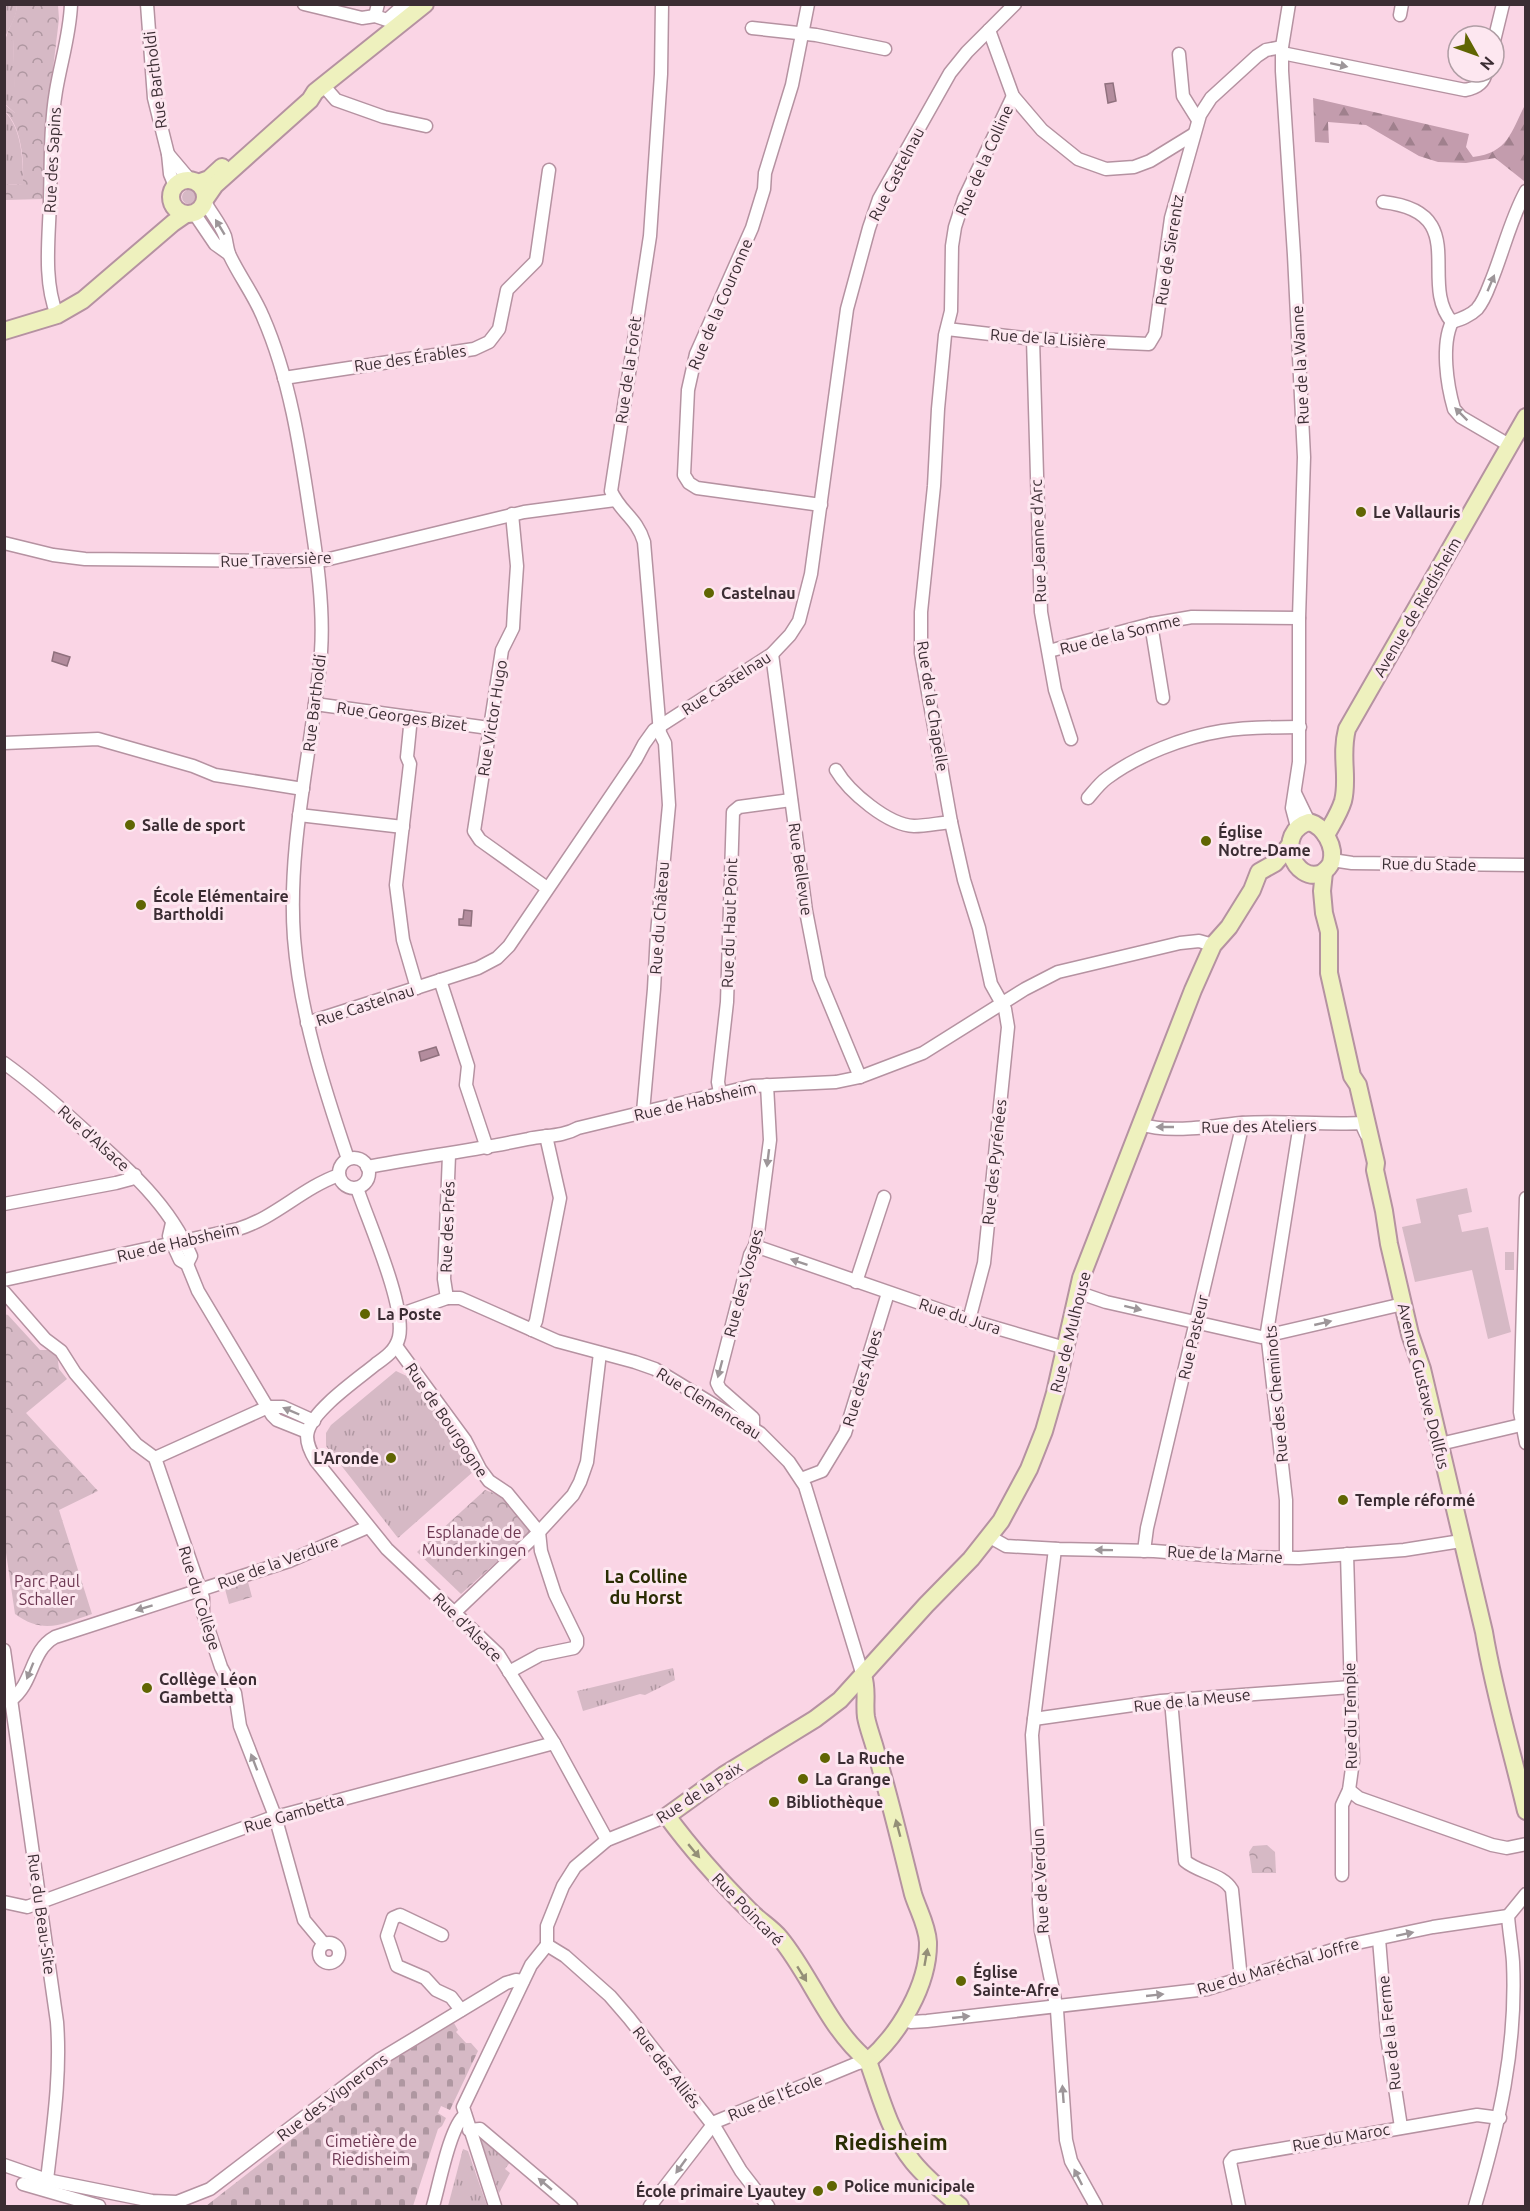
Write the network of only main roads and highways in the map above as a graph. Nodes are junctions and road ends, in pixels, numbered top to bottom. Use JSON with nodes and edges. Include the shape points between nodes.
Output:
{"nodes":[{"id":1,"x":425,"y":4,"type":"edge"},
{"id":2,"x":319,"y":88,"type":"junction"},
{"id":3,"x":188,"y":183,"type":"junction"},
{"id":4,"x":193,"y":207,"type":"junction"},
{"id":5,"x":4,"y":331,"type":"edge"},
{"id":6,"x":1526,"y":417,"type":"edge"},
{"id":7,"x":1312,"y":827,"type":"junction"},
{"id":8,"x":1290,"y":844,"type":"junction"},
{"id":9,"x":1328,"y":866,"type":"junction"},
{"id":10,"x":1302,"y":871,"type":"junction"},
{"id":11,"x":1252,"y":890,"type":"junction"},
{"id":12,"x":1324,"y":913,"type":"junction"},
{"id":13,"x":1352,"y":1076,"type":"junction"},
{"id":14,"x":1375,"y":1170,"type":"junction"},
{"id":15,"x":863,"y":1676,"type":"junction"},
{"id":16,"x":840,"y":1700,"type":"junction"},
{"id":17,"x":866,"y":1715,"type":"junction"},
{"id":18,"x":1526,"y":1811,"type":"edge"},
{"id":19,"x":667,"y":1816,"type":"joint"},
{"id":20,"x":868,"y":2061,"type":"junction"},
{"id":21,"x":960,"y":2206,"type":"edge"}],
"edges":[{"from":1,"to":2,"type":"main road"},
{"from":2,"to":3,"type":"main road","via":[[304,94],[209,179]]},
{"from":2,"to":4,"type":"main road"},
{"from":3,"to":4,"type":"main road","via":[[204,189]]},
{"from":3,"to":4,"type":"main road","via":[[171,195]]},
{"from":4,"to":5,"type":"main road","via":[[167,216],[137,252],[93,293],[57,315]]},
{"from":6,"to":7,"type":"main road","name":"Avenue de Riedisheim","via":[[1347,729],[1342,749],[1344,790],[1338,816]]},
{"from":7,"to":8,"type":"main road","via":[[1292,832]]},
{"from":7,"to":9,"type":"main road","via":[[1330,846]]},
{"from":8,"to":10,"type":"main road"},
{"from":8,"to":11,"type":"main road","name":"Rue de Mulhouse","via":[[1275,863],[1259,872]]},
{"from":9,"to":10,"type":"main road","via":[[1314,875]]},
{"from":9,"to":12,"type":"main road","name":"Avenue Gustave Dollfus","via":[[1322,891]]},
{"from":10,"to":11,"type":"main road","name":"Rue de Mulhouse","via":[[1276,871]]},
{"from":10,"to":12,"type":"main road","name":"Avenue Gustave Dollfus"},
{"from":11,"to":15,"type":"main road","name":"Rue de Mulhouse","via":[[1213,945],[1141,1124],[1077,1292],[1050,1415],[1022,1484],[990,1537]]},
{"from":12,"to":13,"type":"main road","name":"Avenue Gustave Dollfus","via":[[1329,932],[1329,973]]},
{"from":13,"to":14,"type":"main road","name":"Avenue Gustave Dollfus","via":[[1358,1085],[1377,1163]]},
{"from":13,"to":14,"type":"main road","name":"Avenue Gustave Dollfus","via":[[1350,1087],[1358,1124]]},
{"from":14,"to":18,"type":"main road","name":"Avenue Gustave Dollfus","via":[[1410,1334],[1422,1369]]},
{"from":15,"to":16,"type":"main road","name":"Rue de la Paix"},
{"from":15,"to":17,"type":"main road","via":[[867,1684]]},
{"from":16,"to":17,"type":"main road","via":[[854,1704]]},
{"from":16,"to":19,"type":"main road","name":"Rue de la Paix"},
{"from":20,"to":17,"type":"main road","one_way":true,"via":[[882,2049],[914,2001],[927,1951],[927,1931],[913,1894]]},
{"from":19,"to":20,"type":"main road","name":"Rue Poincaré","one_way":true,"via":[[695,1853],[782,1940],[852,2048]]},
{"from":20,"to":21,"type":"main road","via":[[904,2148],[918,2167]]}]}
